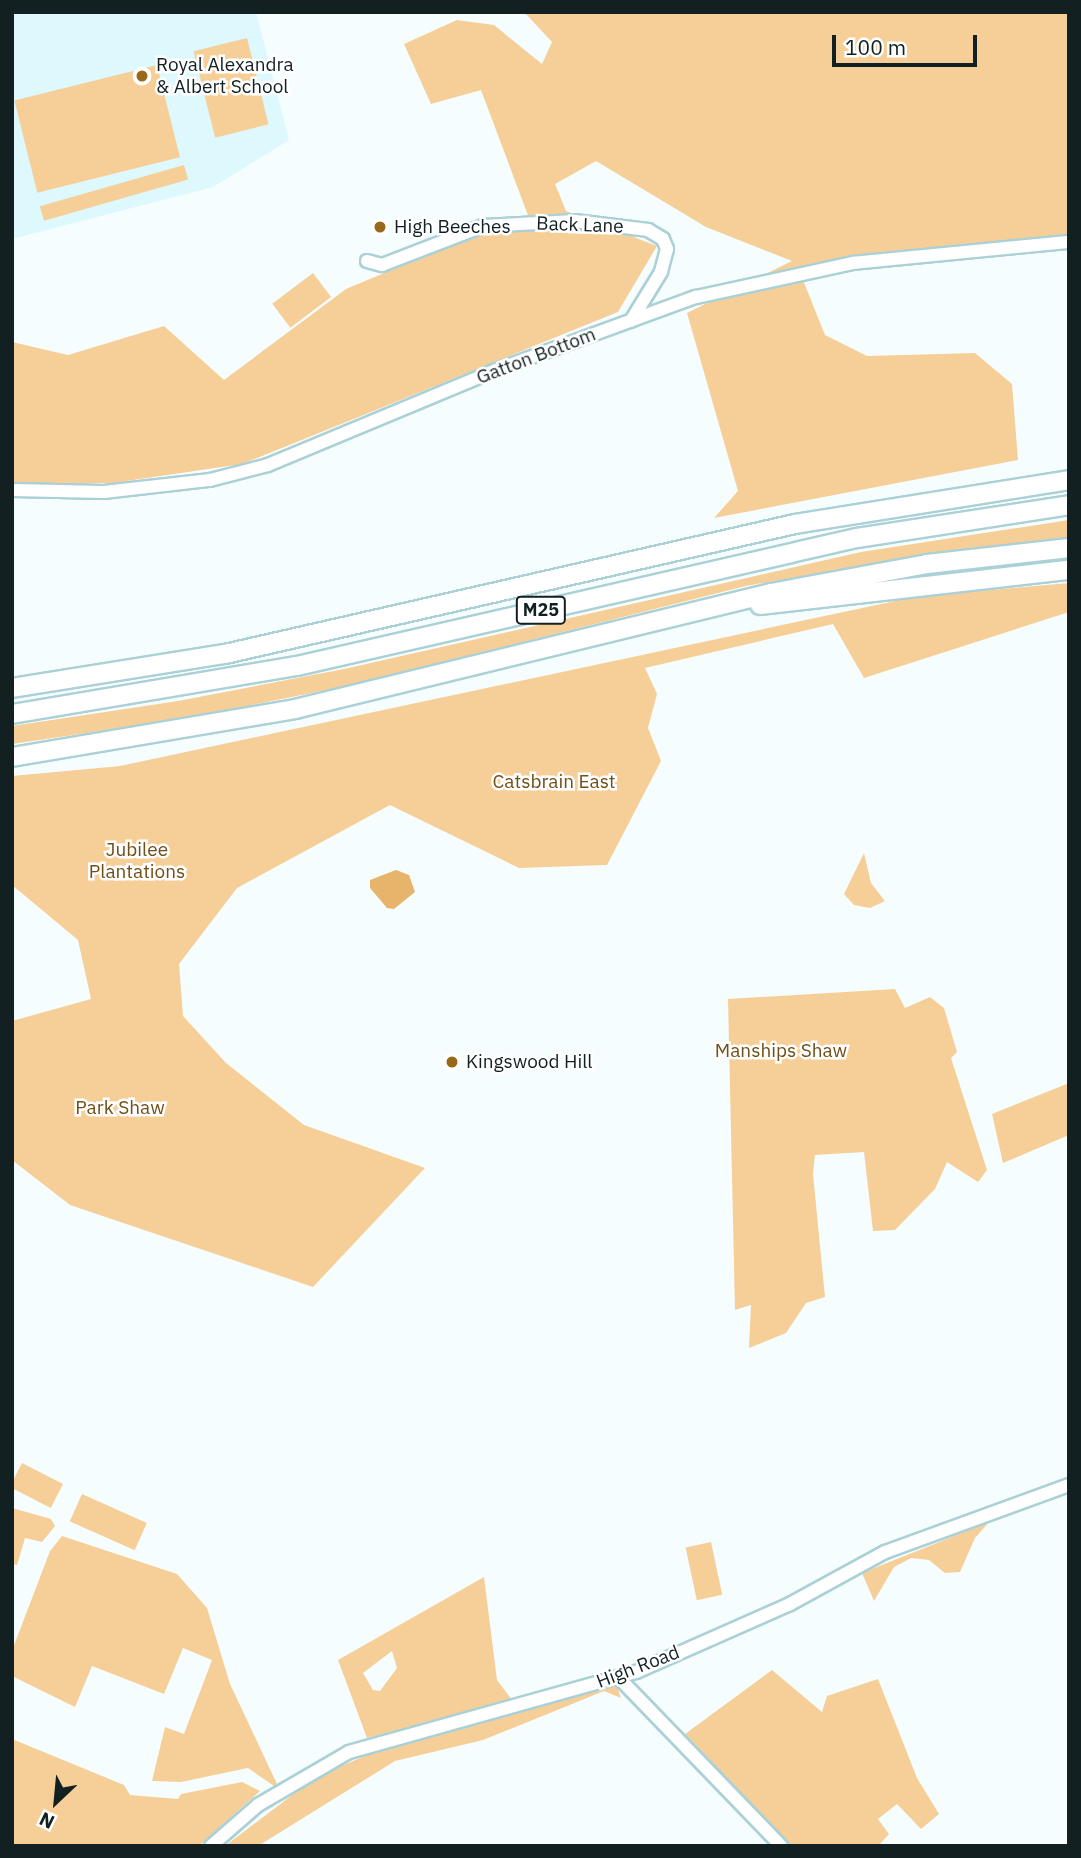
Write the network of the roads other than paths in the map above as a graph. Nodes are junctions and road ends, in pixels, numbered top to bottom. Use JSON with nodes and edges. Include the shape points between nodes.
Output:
{"nodes":[{"id":1,"x":1069,"y":242,"type":"edge"},
{"id":2,"x":368,"y":261,"type":"dead end"},
{"id":3,"x":631,"y":321,"type":"junction"},
{"id":4,"x":1069,"y":480,"type":"edge"},
{"id":5,"x":12,"y":490,"type":"edge"},
{"id":6,"x":1069,"y":505,"type":"edge"},
{"id":7,"x":1069,"y":548,"type":"edge"},
{"id":8,"x":1069,"y":570,"type":"edge"},
{"id":9,"x":670,"y":615,"type":"junction"},
{"id":10,"x":12,"y":688,"type":"edge"},
{"id":11,"x":12,"y":714,"type":"edge"},
{"id":12,"x":12,"y":757,"type":"edge"},
{"id":13,"x":1069,"y":1485,"type":"edge"},
{"id":14,"x":618,"y":1678,"type":"junction"},
{"id":15,"x":211,"y":1846,"type":"edge"},
{"id":16,"x":781,"y":1846,"type":"edge"}],
"edges":[{"from":1,"to":3,"type":"street","name":"Gatton Bottom","via":[[853,263],[696,297]]},
{"from":2,"to":3,"type":"street","name":"Back Lane","via":[[382,265],[483,226],[575,221],[648,230],[663,239],[667,249],[661,272]]},
{"from":3,"to":5,"type":"street","name":"Gatton Bottom","via":[[496,370],[268,465],[167,488]]},
{"from":4,"to":10,"type":"highway","number":"M25","via":[[795,524],[225,654]]},
{"from":6,"to":11,"type":"highway","number":"M25","via":[[857,538],[297,666]]},
{"from":7,"to":9,"type":"highway","number":"M25","via":[[927,564]]},
{"from":8,"to":9,"type":"highway","number":"M25"},
{"from":9,"to":12,"type":"highway","number":"M25","via":[[295,709]]},
{"from":13,"to":14,"type":"street","name":"High Road","via":[[934,1531],[790,1604]]},
{"from":14,"to":15,"type":"street","name":"High Road","via":[[349,1752],[258,1805]]},
{"from":14,"to":16,"type":"street"}]}
